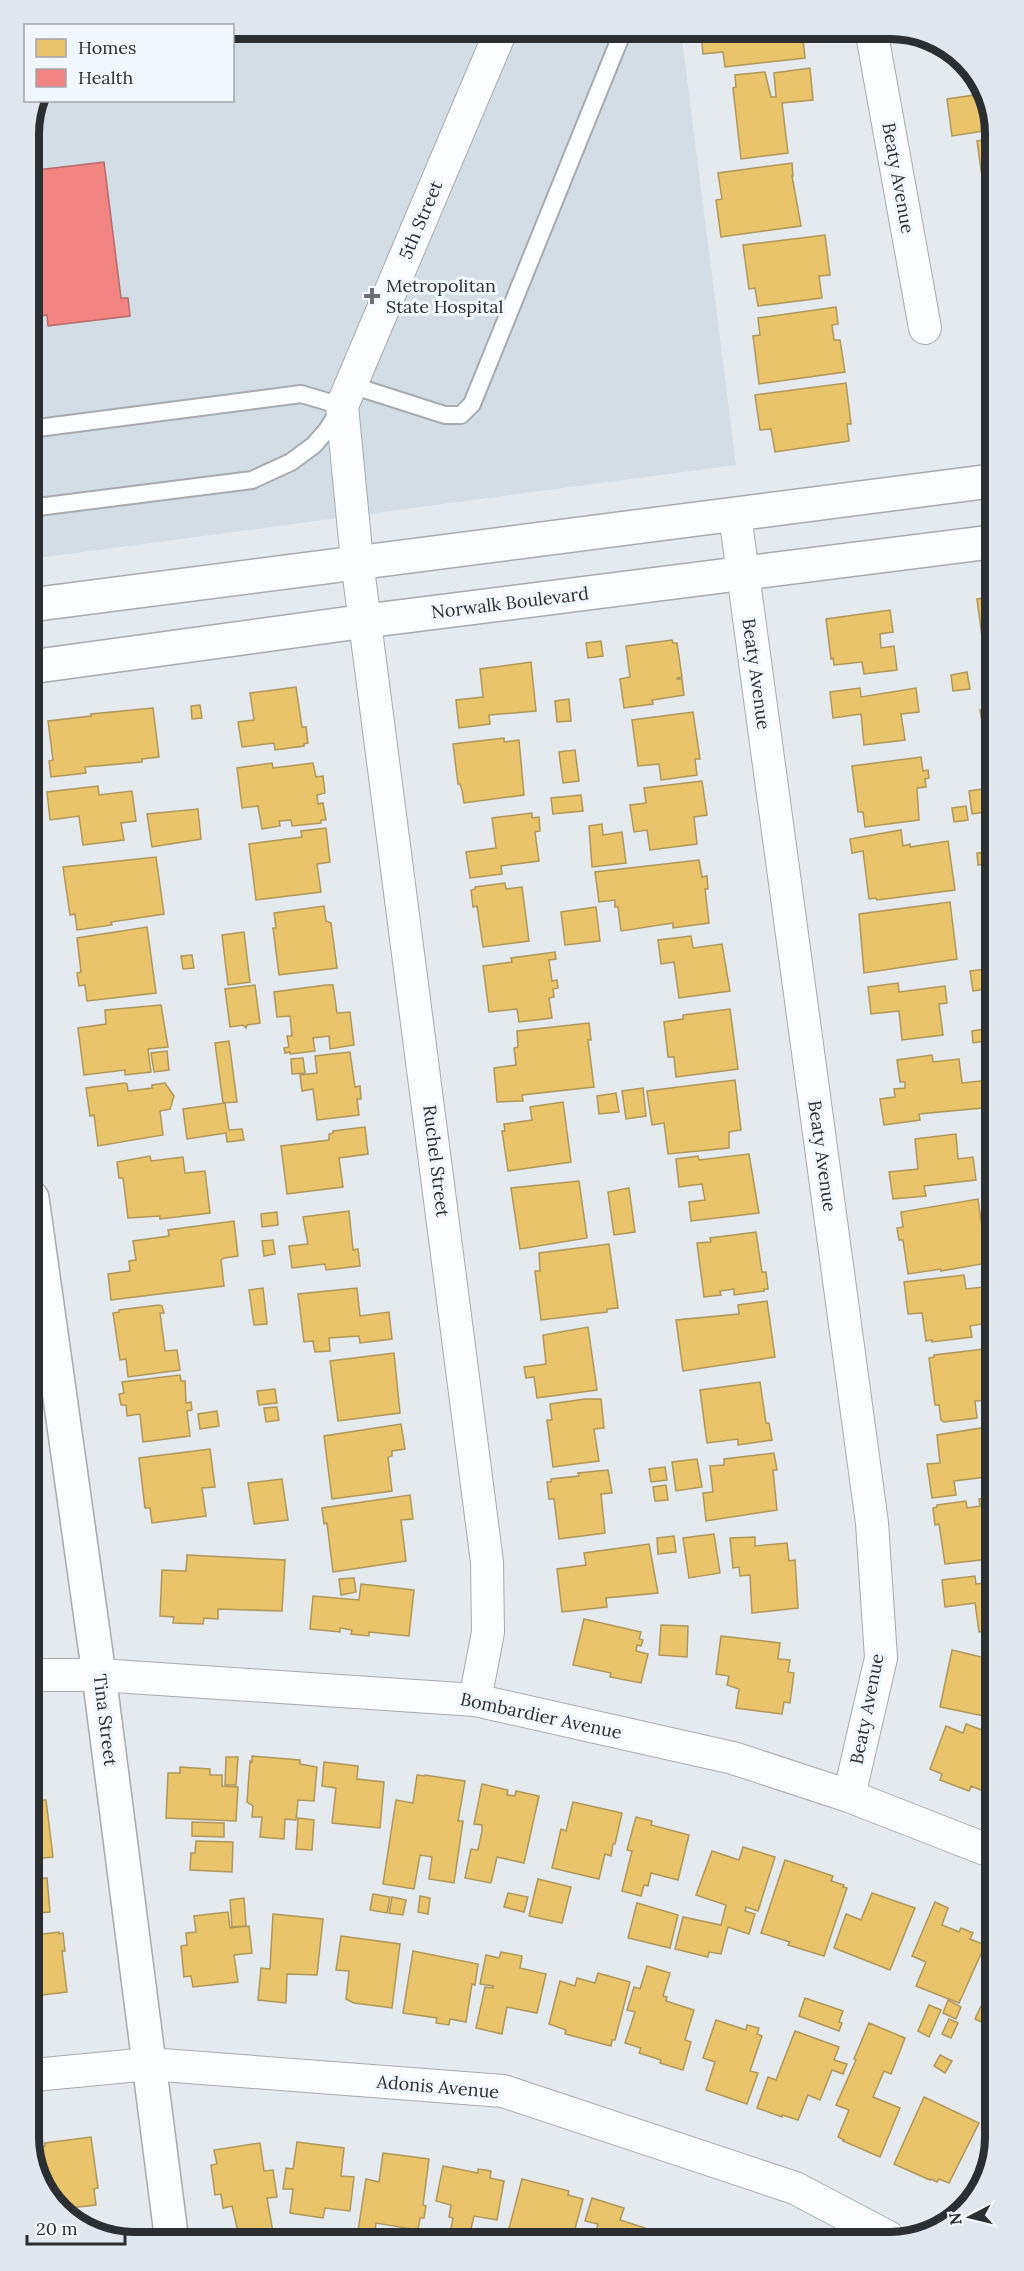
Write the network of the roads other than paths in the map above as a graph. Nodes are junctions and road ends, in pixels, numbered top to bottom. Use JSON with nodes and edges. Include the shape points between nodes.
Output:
{"nodes":[{"id":1,"x":497,"y":39,"type":"edge"},
{"id":2,"x":620,"y":39,"type":"edge"},
{"id":3,"x":873,"y":39,"type":"edge"},
{"id":4,"x":925,"y":328,"type":"dead end"},
{"id":5,"x":346,"y":396,"type":"junction"},
{"id":6,"x":39,"y":428,"type":"edge"},
{"id":7,"x":985,"y":482,"type":"edge"},
{"id":8,"x":39,"y":507,"type":"edge"},
{"id":9,"x":735,"y":514,"type":"junction"},
{"id":10,"x":985,"y":543,"type":"edge"},
{"id":11,"x":357,"y":561,"type":"junction"},
{"id":12,"x":742,"y":573,"type":"junction"},
{"id":13,"x":39,"y":604,"type":"edge"},
{"id":14,"x":366,"y":621,"type":"junction"},
{"id":15,"x":39,"y":666,"type":"edge"},
{"id":16,"x":39,"y":1248,"type":"edge"},
{"id":17,"x":39,"y":1675,"type":"edge"},
{"id":18,"x":99,"y":1675,"type":"junction"},
{"id":19,"x":475,"y":1700,"type":"junction"},
{"id":20,"x":849,"y":1796,"type":"junction"},
{"id":21,"x":985,"y":1849,"type":"edge"},
{"id":22,"x":148,"y":2064,"type":"junction"},
{"id":23,"x":39,"y":2075,"type":"edge"},
{"id":24,"x":171,"y":2232,"type":"edge"},
{"id":25,"x":879,"y":2232,"type":"edge"}],
"edges":[{"from":1,"to":5,"type":"street","name":"5th Street"},
{"from":2,"to":5,"type":"lane","via":[[472,404],[461,416],[445,415]]},
{"from":3,"to":4,"type":"street","name":"Beaty Avenue"},
{"from":5,"to":6,"type":"lane","via":[[301,394]]},
{"from":5,"to":8,"type":"lane","via":[[314,445],[291,462],[252,480]]},
{"from":5,"to":11,"type":"street","name":"5th Street"},
{"from":7,"to":9,"type":"main road"},
{"from":9,"to":11,"type":"main road"},
{"from":9,"to":12,"type":"street","name":"Beaty Avenue"},
{"from":10,"to":12,"type":"main road","name":"Norwalk Boulevard"},
{"from":11,"to":13,"type":"main road"},
{"from":11,"to":14,"type":"street","name":"5th Street"},
{"from":12,"to":14,"type":"main road","name":"Norwalk Boulevard"},
{"from":12,"to":20,"type":"street","name":"Beaty Avenue","via":[[872,1523],[881,1658]]},
{"from":14,"to":15,"type":"main road","name":"Norwalk Boulevard"},
{"from":14,"to":19,"type":"street","name":"Ruchel Street","via":[[487,1562],[488,1632]]},
{"from":16,"to":18,"type":"main road","name":"Tina Street"},
{"from":17,"to":18,"type":"street","name":"Bombardier Avenue"},
{"from":18,"to":19,"type":"street","name":"Bombardier Avenue"},
{"from":18,"to":22,"type":"main road","name":"Tina Street"},
{"from":19,"to":20,"type":"street","name":"Bombardier Avenue","via":[[733,1758]]},
{"from":20,"to":21,"type":"street","name":"Bombardier Avenue"},
{"from":22,"to":23,"type":"street","name":"Adonis Avenue"},
{"from":22,"to":24,"type":"main road","name":"Tina Street"},
{"from":22,"to":25,"type":"street","name":"Adonis Avenue","via":[[503,2091],[795,2188]]}]}
